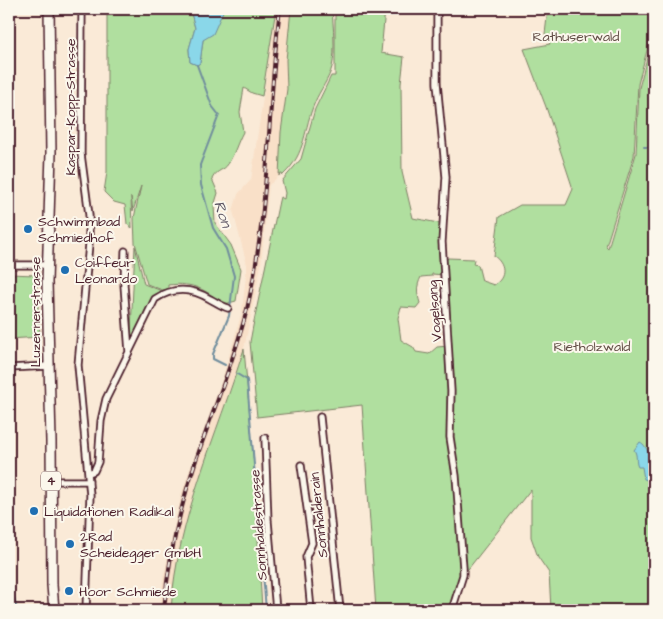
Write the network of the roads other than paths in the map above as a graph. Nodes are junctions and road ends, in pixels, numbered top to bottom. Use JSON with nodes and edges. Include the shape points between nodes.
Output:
{"nodes":[{"id":1,"x":49,"y":9,"type":"edge"},
{"id":2,"x":82,"y":9,"type":"edge"},
{"id":3,"x":437,"y":9,"type":"edge"},
{"id":4,"x":125,"y":251,"type":"dead end"},
{"id":5,"x":9,"y":265,"type":"edge"},
{"id":6,"x":47,"y":265,"type":"junction"},
{"id":7,"x":228,"y":308,"type":"dead end"},
{"id":8,"x":129,"y":354,"type":"junction"},
{"id":9,"x":49,"y":366,"type":"junction"},
{"id":10,"x":9,"y":368,"type":"edge"},
{"id":11,"x":320,"y":417,"type":"dead end"},
{"id":12,"x":265,"y":438,"type":"dead end"},
{"id":13,"x":301,"y":465,"type":"dead end"},
{"id":14,"x":89,"y":473,"type":"junction"},
{"id":15,"x":51,"y":480,"type":"junction"},
{"id":16,"x":89,"y":481,"type":"junction"},
{"id":17,"x":52,"y":585,"type":"junction"},
{"id":18,"x":49,"y":610,"type":"edge"},
{"id":19,"x":54,"y":610,"type":"edge"},
{"id":20,"x":86,"y":610,"type":"edge"},
{"id":21,"x":276,"y":610,"type":"edge"},
{"id":22,"x":311,"y":610,"type":"edge"},
{"id":23,"x":340,"y":610,"type":"edge"},
{"id":24,"x":452,"y":610,"type":"edge"}],
"edges":[{"from":1,"to":6,"type":"main road","name":"Luzernerstrasse","number":"4","via":[[51,153]]},
{"from":2,"to":14,"type":"street","name":"Kaspar-Kopp-Strasse","via":[[81,154],[89,215],[89,244],[78,364]]},
{"from":3,"to":24,"type":"street","name":"Vogelsang","via":[[437,74],[446,177],[442,242],[450,437],[463,568]]},
{"from":4,"to":8,"type":"street"},
{"from":5,"to":6,"type":"street"},
{"from":6,"to":9,"type":"main road","name":"Luzernerstrasse","number":"4"},
{"from":7,"to":8,"type":"street","via":[[188,291],[174,290],[160,296],[148,309]]},
{"from":8,"to":14,"type":"street","via":[[106,399],[98,462],[94,471]]},
{"from":9,"to":10,"type":"street"},
{"from":9,"to":15,"type":"main road","name":"Luzernerstrasse","number":"4"},
{"from":11,"to":23,"type":"street","name":"Sonnhalderain"},
{"from":12,"to":21,"type":"street","name":"Sonnhaldestrasse"},
{"from":13,"to":22,"type":"street","via":[[312,543],[306,557]]},
{"from":14,"to":16,"type":"street","name":"Kaspar-Kopp-Strasse"},
{"from":15,"to":16,"type":"street"},
{"from":15,"to":17,"type":"main road","name":"Luzernerstrasse","number":"4"},
{"from":16,"to":20,"type":"street","name":"Kaspar-Kopp-Strasse"},
{"from":17,"to":18,"type":"main road","number":"4"},
{"from":17,"to":19,"type":"main road","number":"4"}]}
